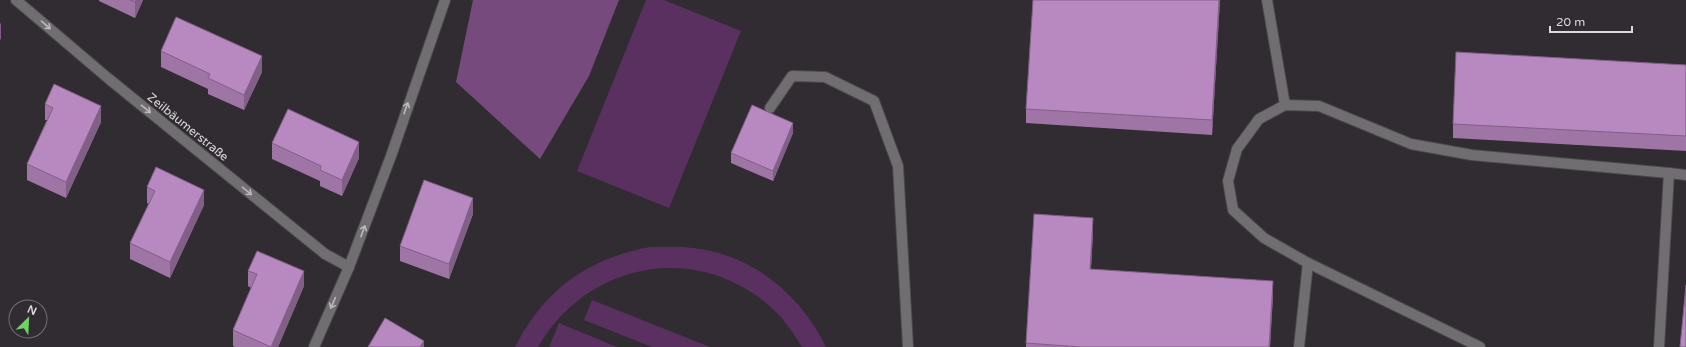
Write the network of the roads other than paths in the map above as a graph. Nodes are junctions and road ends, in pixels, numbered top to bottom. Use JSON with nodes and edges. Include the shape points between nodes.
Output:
{"nodes":[{"id":1,"x":16,"y":0,"type":"edge"},
{"id":2,"x":445,"y":0,"type":"edge"},
{"id":3,"x":1267,"y":0,"type":"edge"},
{"id":4,"x":1285,"y":105,"type":"junction"},
{"id":5,"x":770,"y":108,"type":"dead end"},
{"id":6,"x":1669,"y":173,"type":"junction"},
{"id":7,"x":1686,"y":175,"type":"edge"},
{"id":8,"x":1308,"y":263,"type":"junction"},
{"id":9,"x":349,"y":267,"type":"junction"},
{"id":10,"x":314,"y":347,"type":"edge"},
{"id":11,"x":908,"y":347,"type":"edge"},
{"id":12,"x":1299,"y":347,"type":"edge"},
{"id":13,"x":1480,"y":347,"type":"edge"},
{"id":14,"x":1659,"y":347,"type":"edge"}],
"edges":[{"from":1,"to":9,"type":"street","name":"Zeilbäumerstraße","one_way":true,"via":[[325,254]]},
{"from":9,"to":2,"type":"street","one_way":true},
{"from":3,"to":4,"type":"street"},
{"from":4,"to":6,"type":"street","via":[[1319,106],[1411,144],[1472,155]]},
{"from":4,"to":8,"type":"street","via":[[1260,120],[1237,150],[1228,181],[1233,210],[1264,238]]},
{"from":5,"to":11,"type":"street","via":[[792,76],[825,77],[874,101],[898,166]]},
{"from":6,"to":7,"type":"street"},
{"from":6,"to":14,"type":"street"},
{"from":8,"to":12,"type":"street"},
{"from":8,"to":13,"type":"street"},
{"from":9,"to":10,"type":"street","one_way":true}]}
